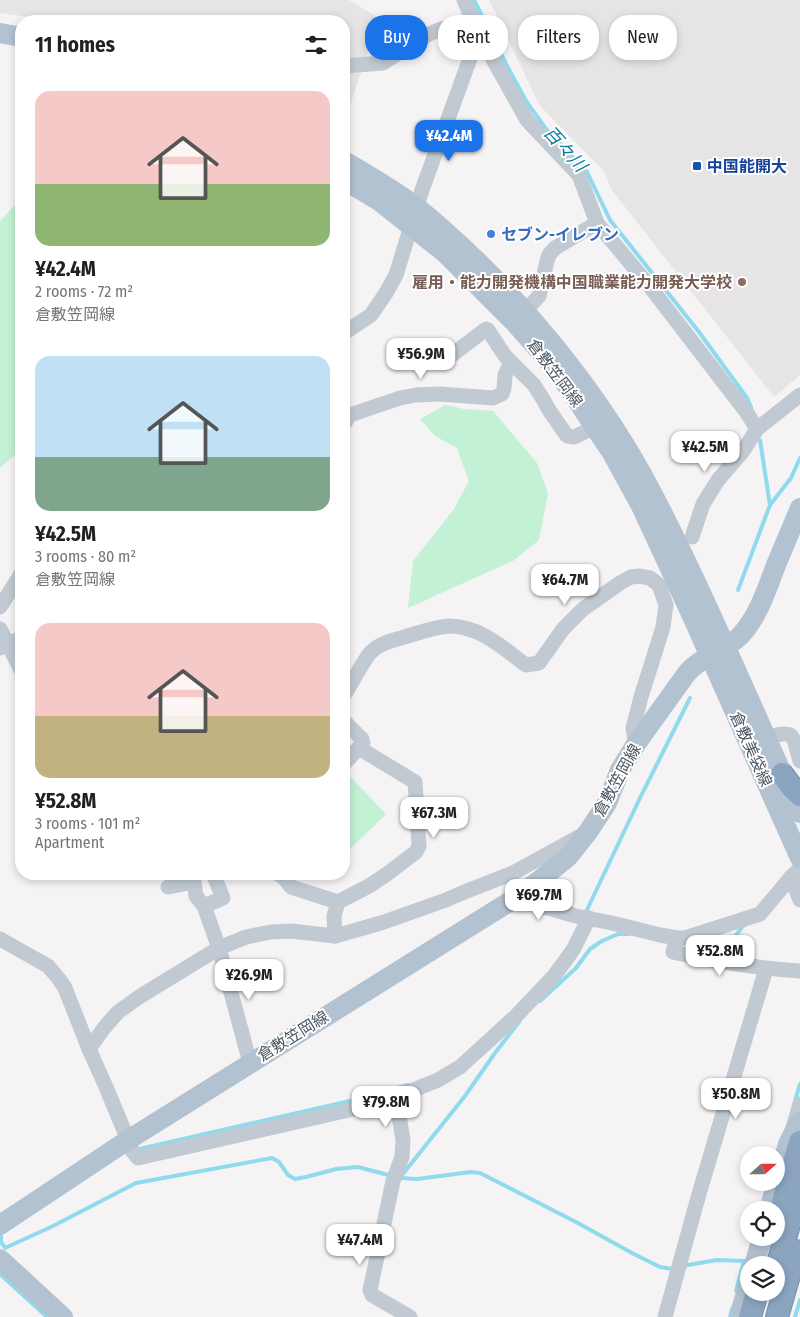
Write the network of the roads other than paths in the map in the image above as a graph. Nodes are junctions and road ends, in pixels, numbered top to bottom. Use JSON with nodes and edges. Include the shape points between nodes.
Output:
{"nodes":[{"id":1,"x":464,"y":0,"type":"edge"},
{"id":2,"x":469,"y":15,"type":"edge"},
{"id":3,"x":438,"y":30,"type":"edge"},
{"id":4,"x":0,"y":33,"type":"edge"},
{"id":5,"x":15,"y":36,"type":"edge"},
{"id":6,"x":0,"y":47,"type":"edge"},
{"id":7,"x":15,"y":50,"type":"edge"},
{"id":8,"x":471,"y":60,"type":"edge"},
{"id":9,"x":489,"y":60,"type":"edge"},
{"id":10,"x":350,"y":66,"type":"edge"},
{"id":11,"x":350,"y":164,"type":"edge"},
{"id":12,"x":350,"y":184,"type":"edge"},
{"id":13,"x":414,"y":216,"type":"junction"},
{"id":14,"x":597,"y":223,"type":"junction"},
{"id":15,"x":526,"y":310,"type":"junction"},
{"id":16,"x":350,"y":329,"type":"edge"},
{"id":17,"x":452,"y":355,"type":"dead end"},
{"id":18,"x":511,"y":362,"type":"junction"},
{"id":19,"x":800,"y":395,"type":"edge"},
{"id":20,"x":350,"y":416,"type":"edge"},
{"id":21,"x":595,"y":427,"type":"junction"},
{"id":22,"x":757,"y":428,"type":"junction"},
{"id":23,"x":800,"y":508,"type":"edge"},
{"id":24,"x":692,"y":537,"type":"dead end"},
{"id":25,"x":15,"y":583,"type":"edge"},
{"id":26,"x":0,"y":607,"type":"edge"},
{"id":27,"x":0,"y":629,"type":"edge"},
{"id":28,"x":10,"y":643,"type":"edge"},
{"id":29,"x":718,"y":651,"type":"junction"},
{"id":30,"x":15,"y":655,"type":"edge"},
{"id":31,"x":350,"y":685,"type":"edge"},
{"id":32,"x":350,"y":728,"type":"edge"},
{"id":33,"x":766,"y":738,"type":"junction"},
{"id":34,"x":636,"y":744,"type":"junction"},
{"id":35,"x":359,"y":748,"type":"junction"},
{"id":36,"x":350,"y":758,"type":"edge"},
{"id":37,"x":800,"y":761,"type":"edge"},
{"id":38,"x":782,"y":774,"type":"junction"},
{"id":39,"x":800,"y":795,"type":"edge"},
{"id":40,"x":800,"y":813,"type":"edge"},
{"id":41,"x":588,"y":832,"type":"junction"},
{"id":42,"x":800,"y":858,"type":"edge"},
{"id":43,"x":796,"y":873,"type":"edge"},
{"id":44,"x":216,"y":880,"type":"edge"},
{"id":45,"x":286,"y":880,"type":"edge"},
{"id":46,"x":168,"y":887,"type":"dead end"},
{"id":47,"x":517,"y":897,"type":"junction"},
{"id":48,"x":800,"y":900,"type":"edge"},
{"id":49,"x":338,"y":902,"type":"junction"},
{"id":50,"x":204,"y":906,"type":"junction"},
{"id":51,"x":583,"y":917,"type":"junction"},
{"id":52,"x":335,"y":936,"type":"junction"},
{"id":53,"x":0,"y":939,"type":"edge"},
{"id":54,"x":675,"y":943,"type":"junction"},
{"id":55,"x":219,"y":948,"type":"junction"},
{"id":56,"x":766,"y":969,"type":"junction"},
{"id":57,"x":800,"y":971,"type":"edge"},
{"id":58,"x":89,"y":1049,"type":"junction"},
{"id":59,"x":250,"y":1063,"type":"junction"},
{"id":60,"x":392,"y":1093,"type":"junction"},
{"id":61,"x":800,"y":1104,"type":"edge"},
{"id":62,"x":800,"y":1121,"type":"edge"},
{"id":63,"x":794,"y":1143,"type":"edge"},
{"id":64,"x":131,"y":1147,"type":"junction"},
{"id":65,"x":800,"y":1186,"type":"edge"},
{"id":66,"x":772,"y":1201,"type":"edge"},
{"id":67,"x":781,"y":1201,"type":"edge"},
{"id":68,"x":0,"y":1225,"type":"edge"},
{"id":69,"x":777,"y":1255,"type":"edge"},
{"id":70,"x":0,"y":1259,"type":"edge"},
{"id":71,"x":744,"y":1301,"type":"edge"},
{"id":72,"x":754,"y":1301,"type":"edge"},
{"id":73,"x":767,"y":1301,"type":"edge"},
{"id":74,"x":62,"y":1317,"type":"edge"},
{"id":75,"x":410,"y":1317,"type":"edge"},
{"id":76,"x":665,"y":1317,"type":"edge"},
{"id":77,"x":739,"y":1317,"type":"edge"},
{"id":78,"x":750,"y":1317,"type":"edge"},
{"id":79,"x":763,"y":1317,"type":"edge"},
{"id":80,"x":778,"y":1317,"type":"edge"},
{"id":81,"x":787,"y":1317,"type":"edge"}],
"edges":[{"from":1,"to":2,"type":"street"},
{"from":3,"to":10,"type":"street","via":[[383,63]]},
{"from":4,"to":5,"type":"main road"},
{"from":6,"to":7,"type":"main road"},
{"from":8,"to":13,"type":"street"},
{"from":9,"to":14,"type":"street","via":[[526,120],[579,176]]},
{"from":11,"to":13,"type":"main road","name":"倉敷笠岡線","via":[[389,187]]},
{"from":12,"to":13,"type":"main road","name":"倉敷笠岡線"},
{"from":13,"to":15,"type":"main road","name":"倉敷笠岡線","via":[[457,242]]},
{"from":13,"to":16,"type":"street","via":[[396,274],[386,293],[370,315]]},
{"from":13,"to":21,"type":"main road","name":"倉敷笠岡線","via":[[552,365]]},
{"from":14,"to":15,"type":"street","via":[[549,254],[539,296]]},
{"from":14,"to":22,"type":"street","via":[[651,288]]},
{"from":15,"to":29,"type":"main road","name":"倉敷笠岡線","via":[[583,382],[625,446],[670,528]]},
{"from":17,"to":18,"type":"street","via":[[486,329]]},
{"from":18,"to":20,"type":"street","via":[[505,374],[502,394],[493,398],[416,395]]},
{"from":18,"to":21,"type":"street","via":[[534,385],[567,436],[574,437]]},
{"from":19,"to":22,"type":"street"},
{"from":21,"to":29,"type":"main road","name":"倉敷笠岡線","via":[[616,460]]},
{"from":22,"to":24,"type":"street","via":[[703,504]]},
{"from":23,"to":29,"type":"main road","via":[[758,608],[744,631]]},
{"from":25,"to":26,"type":"street"},
{"from":27,"to":28,"type":"street"},
{"from":28,"to":30,"type":"street"},
{"from":29,"to":33,"type":"main road","name":"倉敷美袋線"},
{"from":29,"to":34,"type":"main road","name":"倉敷笠岡線","via":[[693,666]]},
{"from":29,"to":42,"type":"main road","name":"倉敷美袋線"},
{"from":31,"to":34,"type":"street","via":[[371,652],[382,644],[449,626],[489,638],[526,665],[539,663],[563,629],[584,609],[631,577],[650,578],[659,585],[666,605],[663,627],[633,728]]},
{"from":32,"to":35,"type":"street","via":[[362,739]]},
{"from":33,"to":37,"type":"street","via":[[788,733]]},
{"from":33,"to":38,"type":"main road","name":"倉敷美袋線"},
{"from":34,"to":41,"type":"main road","name":"倉敷笠岡線","via":[[620,770],[607,803]]},
{"from":35,"to":36,"type":"street"},
{"from":35,"to":49,"type":"street","via":[[415,782],[419,846],[416,852],[387,874]]},
{"from":38,"to":39,"type":"highway"},
{"from":38,"to":40,"type":"main road","name":"倉敷美袋線"},
{"from":41,"to":47,"type":"main road","name":"倉敷笠岡線","via":[[568,856]]},
{"from":41,"to":52,"type":"street","via":[[513,873],[446,900]]},
{"from":43,"to":48,"type":"street"},
{"from":43,"to":54,"type":"street","via":[[760,914]]},
{"from":44,"to":50,"type":"street","via":[[223,898]]},
{"from":45,"to":49,"type":"street","via":[[291,887]]},
{"from":46,"to":50,"type":"street","via":[[194,882],[196,896]]},
{"from":47,"to":51,"type":"street"},
{"from":47,"to":59,"type":"main road","name":"倉敷笠岡線"},
{"from":49,"to":52,"type":"street","via":[[334,916]]},
{"from":50,"to":55,"type":"street"},
{"from":51,"to":54,"type":"street"},
{"from":51,"to":60,"type":"street","via":[[573,950],[554,976],[516,1016],[485,1036],[460,1067],[438,1080]]},
{"from":52,"to":55,"type":"street","via":[[270,932]]},
{"from":53,"to":58,"type":"street","via":[[54,972],[65,988]]},
{"from":54,"to":56,"type":"street","via":[[673,952]]},
{"from":55,"to":58,"type":"street","via":[[118,1012]]},
{"from":55,"to":59,"type":"street"},
{"from":56,"to":57,"type":"street"},
{"from":56,"to":76,"type":"street"},
{"from":58,"to":64,"type":"street"},
{"from":59,"to":64,"type":"main road","name":"倉敷笠岡線"},
{"from":60,"to":64,"type":"street","via":[[349,1110],[138,1158]]},
{"from":60,"to":75,"type":"street","via":[[403,1140],[402,1157],[394,1177],[370,1290],[372,1295]]},
{"from":61,"to":63,"type":"street"},
{"from":62,"to":63,"type":"main road"},
{"from":63,"to":66,"type":"main road"},
{"from":63,"to":67,"type":"highway"},
{"from":64,"to":68,"type":"main road","name":"倉敷笠岡線"},
{"from":65,"to":69,"type":"highway"},
{"from":69,"to":80,"type":"highway"},
{"from":69,"to":81,"type":"main road"},
{"from":70,"to":74,"type":"main road"},
{"from":71,"to":77,"type":"main road"},
{"from":72,"to":78,"type":"highway"},
{"from":73,"to":79,"type":"highway"}]}
